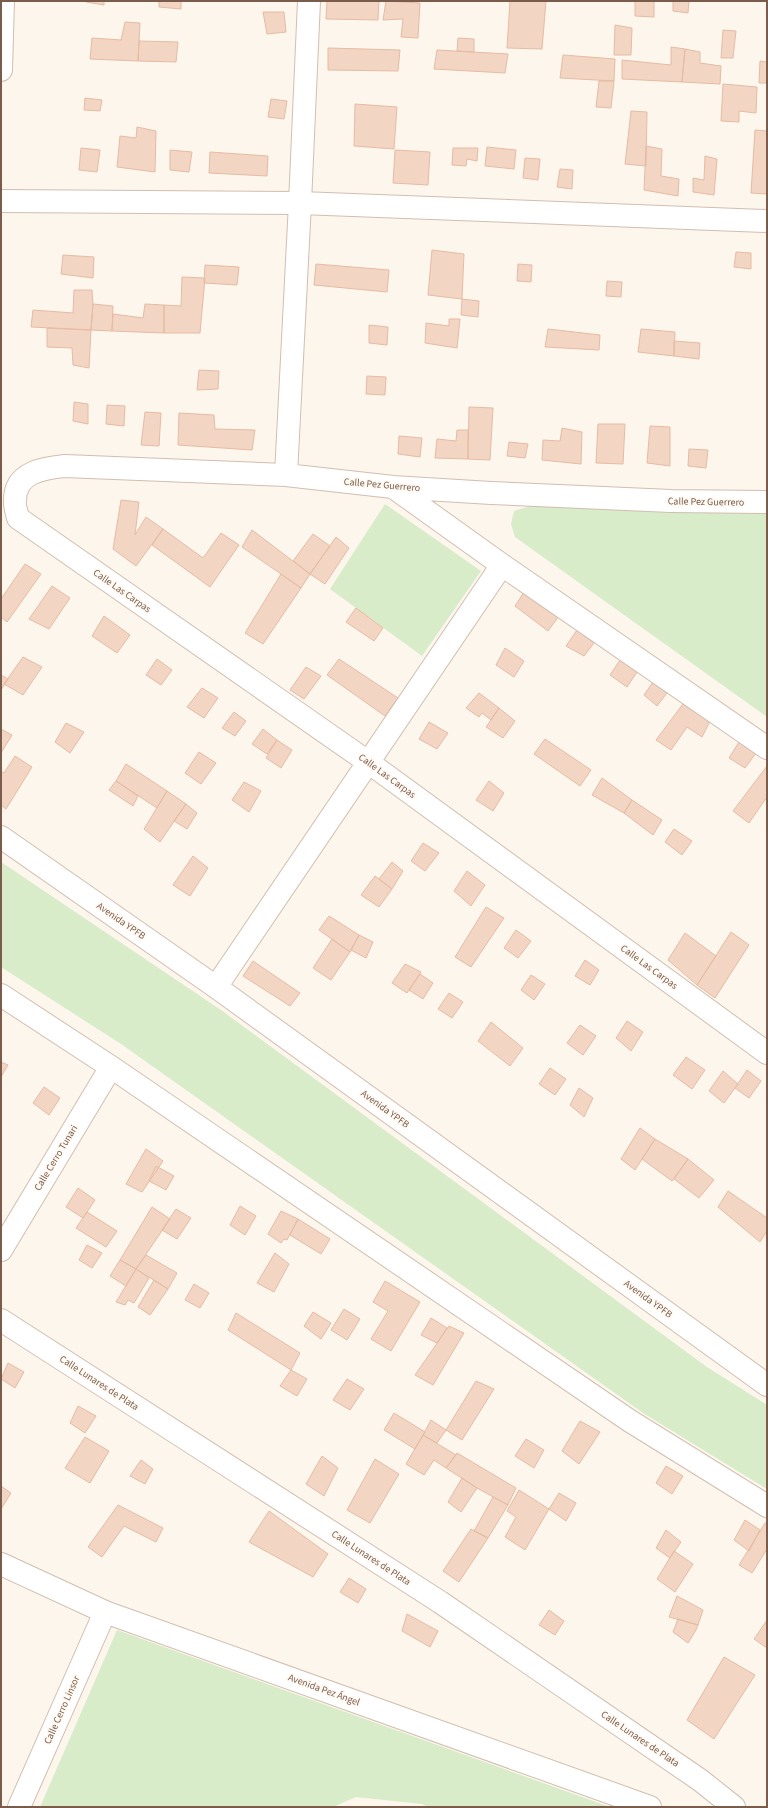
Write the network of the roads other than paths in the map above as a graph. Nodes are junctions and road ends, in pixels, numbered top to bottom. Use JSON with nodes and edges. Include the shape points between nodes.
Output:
{"nodes":[{"id":1,"x":3,"y":1,"type":"edge"},
{"id":2,"x":309,"y":1,"type":"edge"},
{"id":3,"x":1,"y":70,"type":"edge"},
{"id":4,"x":1,"y":201,"type":"edge"},
{"id":5,"x":300,"y":204,"type":"junction"},
{"id":6,"x":767,"y":221,"type":"edge"},
{"id":7,"x":286,"y":475,"type":"junction"},
{"id":8,"x":393,"y":487,"type":"junction"},
{"id":9,"x":767,"y":502,"type":"edge"},
{"id":10,"x":11,"y":505,"type":"edge"},
{"id":11,"x":502,"y":566,"type":"junction"},
{"id":12,"x":767,"y":748,"type":"edge"},
{"id":13,"x":368,"y":762,"type":"junction"},
{"id":14,"x":1,"y":837,"type":"edge"},
{"id":15,"x":216,"y":987,"type":"junction"},
{"id":16,"x":1,"y":995,"type":"edge"},
{"id":17,"x":767,"y":1053,"type":"edge"},
{"id":18,"x":111,"y":1067,"type":"junction"},
{"id":19,"x":1,"y":1250,"type":"edge"},
{"id":20,"x":1,"y":1320,"type":"edge"},
{"id":21,"x":767,"y":1385,"type":"edge"},
{"id":22,"x":767,"y":1506,"type":"edge"},
{"id":23,"x":1,"y":1564,"type":"edge"},
{"id":24,"x":104,"y":1612,"type":"junction"},
{"id":25,"x":19,"y":1807,"type":"edge"},
{"id":26,"x":650,"y":1807,"type":"edge"},
{"id":27,"x":734,"y":1807,"type":"edge"}],
"edges":[{"from":1,"to":3,"type":"street"},
{"from":2,"to":5,"type":"street"},
{"from":4,"to":5,"type":"street"},
{"from":5,"to":6,"type":"street"},
{"from":5,"to":7,"type":"street"},
{"from":7,"to":8,"type":"street","name":"Calle Pez Guerrero"},
{"from":7,"to":10,"type":"street","name":"Calle Pez Guerrero","via":[[65,466],[44,468],[20,482]]},
{"from":8,"to":9,"type":"street","name":"Calle Pez Guerrero","via":[[671,502]]},
{"from":8,"to":11,"type":"street"},
{"from":10,"to":13,"type":"street","name":"Calle Las Carpas"},
{"from":11,"to":12,"type":"street"},
{"from":11,"to":13,"type":"street"},
{"from":13,"to":15,"type":"street"},
{"from":13,"to":17,"type":"street","name":"Calle Las Carpas"},
{"from":14,"to":15,"type":"street","name":"Avenida YPFB"},
{"from":15,"to":21,"type":"street","name":"Avenida YPFB"},
{"from":16,"to":18,"type":"street"},
{"from":18,"to":19,"type":"street","name":"Calle Cerro Tunari"},
{"from":18,"to":22,"type":"street","via":[[630,1421]]},
{"from":20,"to":27,"type":"street","name":"Calle Lunares de Plata","via":[[440,1602],[700,1780]]},
{"from":23,"to":24,"type":"street","name":"Avenida Pez Ángel"},
{"from":24,"to":25,"type":"street","name":"Calle Cerro Linsor"},
{"from":24,"to":26,"type":"street","name":"Avenida Pez Ángel"}]}
